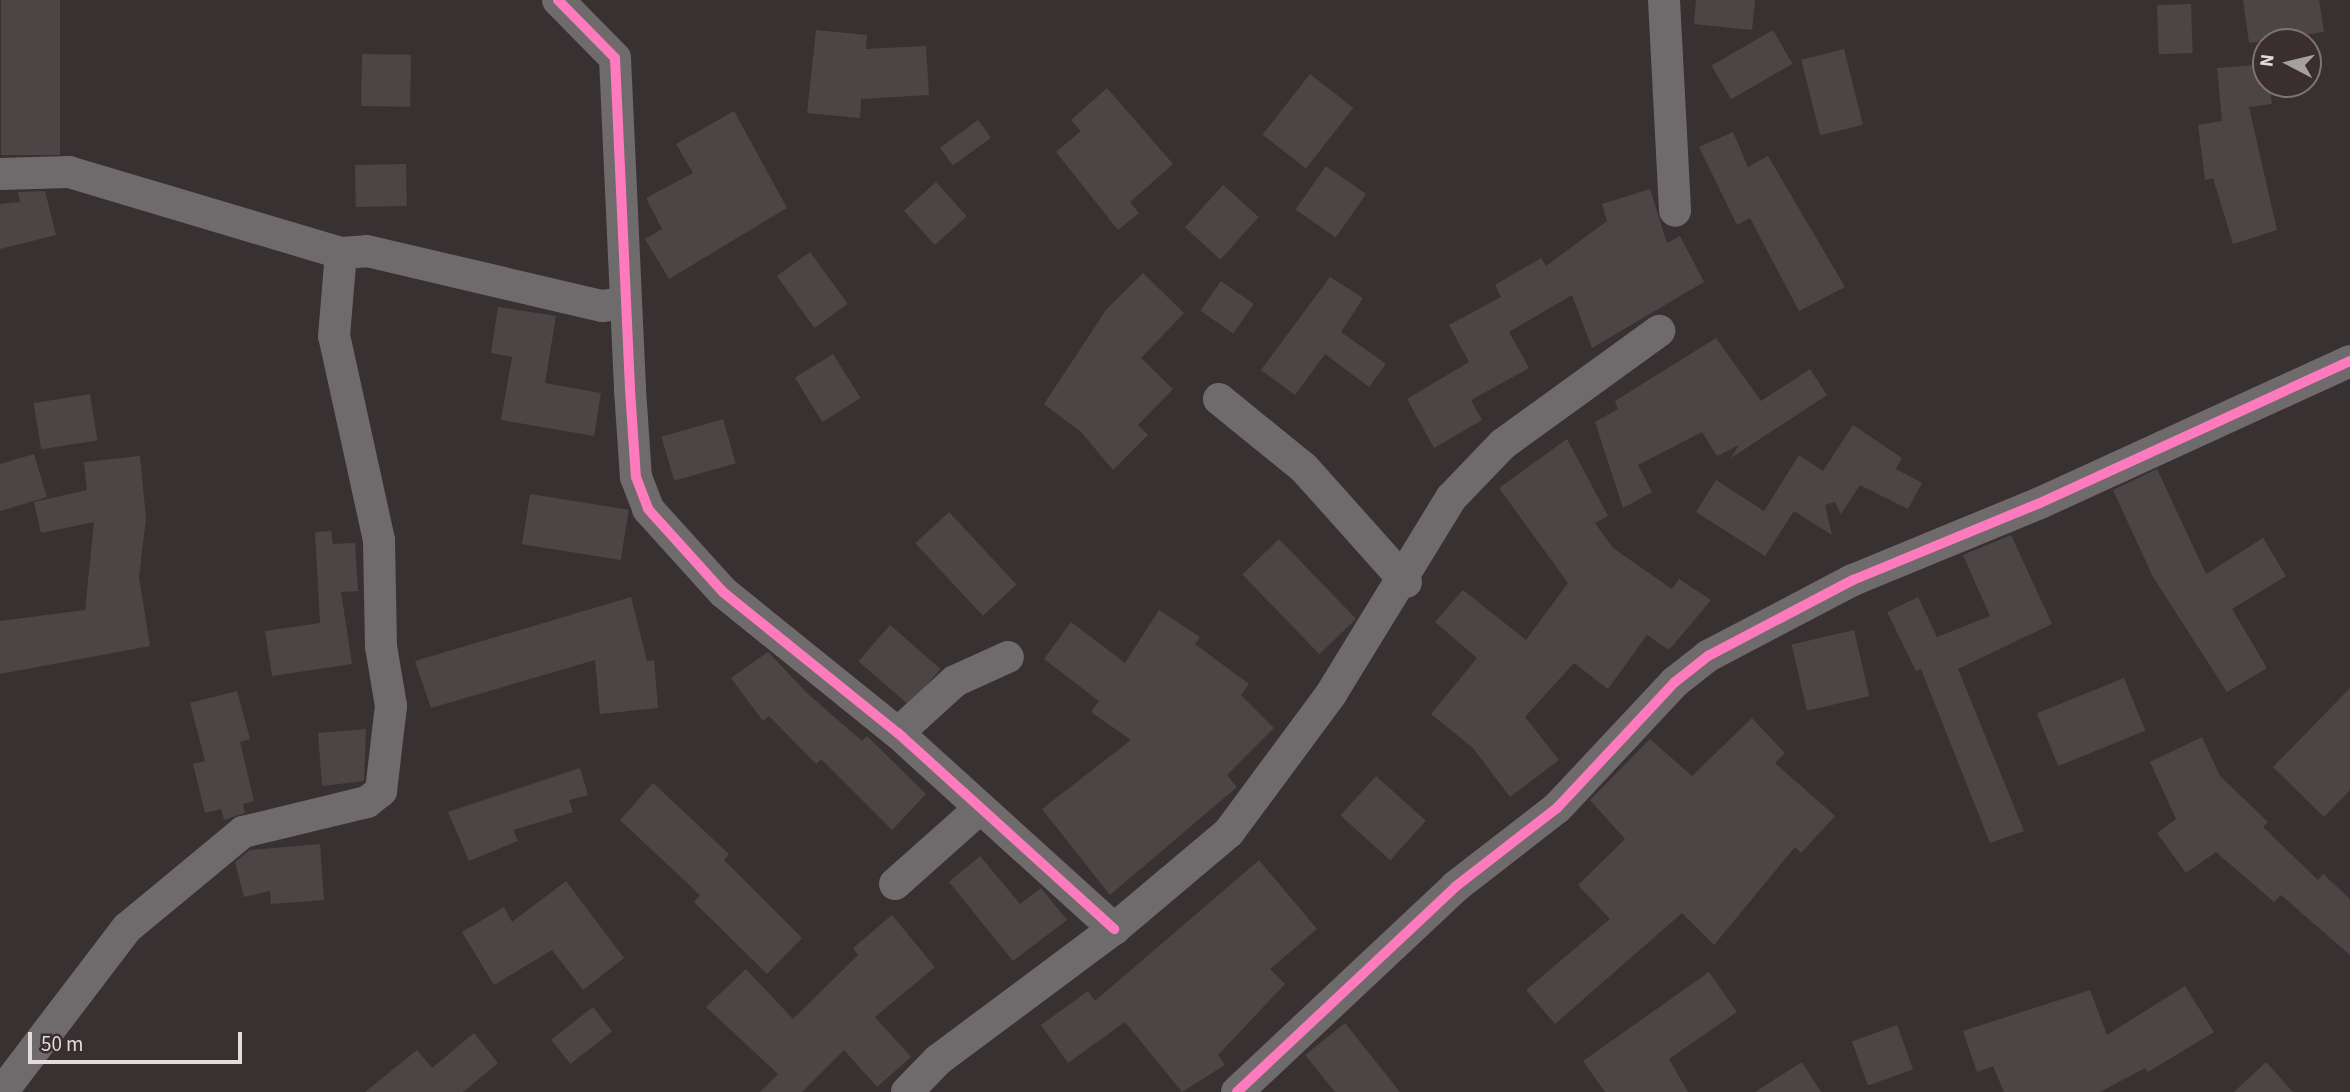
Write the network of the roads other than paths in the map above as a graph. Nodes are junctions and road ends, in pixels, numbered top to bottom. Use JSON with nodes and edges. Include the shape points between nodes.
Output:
{"nodes":[{"id":1,"x":558,"y":0,"type":"edge"},
{"id":2,"x":1664,"y":0,"type":"edge"},
{"id":3,"x":0,"y":173,"type":"edge"},
{"id":4,"x":1675,"y":211,"type":"dead end"},
{"id":5,"x":341,"y":253,"type":"junction"},
{"id":6,"x":625,"y":303,"type":"junction"},
{"id":7,"x":1659,"y":331,"type":"dead end"},
{"id":8,"x":2350,"y":361,"type":"edge"},
{"id":9,"x":1219,"y":399,"type":"dead end"},
{"id":10,"x":1406,"y":582,"type":"junction"},
{"id":11,"x":1008,"y":657,"type":"dead end"},
{"id":12,"x":898,"y":733,"type":"junction"},
{"id":13,"x":977,"y":811,"type":"junction"},
{"id":14,"x":895,"y":884,"type":"dead end"},
{"id":15,"x":1114,"y":929,"type":"junction"},
{"id":16,"x":2,"y":1092,"type":"edge"},
{"id":17,"x":907,"y":1092,"type":"edge"},
{"id":18,"x":1237,"y":1092,"type":"edge"}],
"edges":[{"from":1,"to":6,"type":"street","via":[[615,58]]},
{"from":2,"to":4,"type":"street"},
{"from":3,"to":5,"type":"street","via":[[69,172]]},
{"from":5,"to":6,"type":"street","via":[[367,251],[603,306]]},
{"from":5,"to":16,"type":"street","via":[[334,336],[379,540],[381,646],[391,706],[381,791],[367,802],[243,832],[127,928]]},
{"from":6,"to":12,"type":"street","via":[[636,477],[648,509],[723,592]]},
{"from":7,"to":10,"type":"street","via":[[1503,444],[1451,498]]},
{"from":8,"to":18,"type":"street","via":[[2040,503],[1853,580],[1708,656],[1675,682],[1557,808],[1455,887]]},
{"from":9,"to":10,"type":"street","via":[[1304,468]]},
{"from":10,"to":15,"type":"street","via":[[1229,832]]},
{"from":11,"to":12,"type":"street","via":[[955,681]]},
{"from":12,"to":13,"type":"street"},
{"from":13,"to":14,"type":"street"},
{"from":13,"to":15,"type":"street"},
{"from":15,"to":17,"type":"street","via":[[938,1060]]}]}
